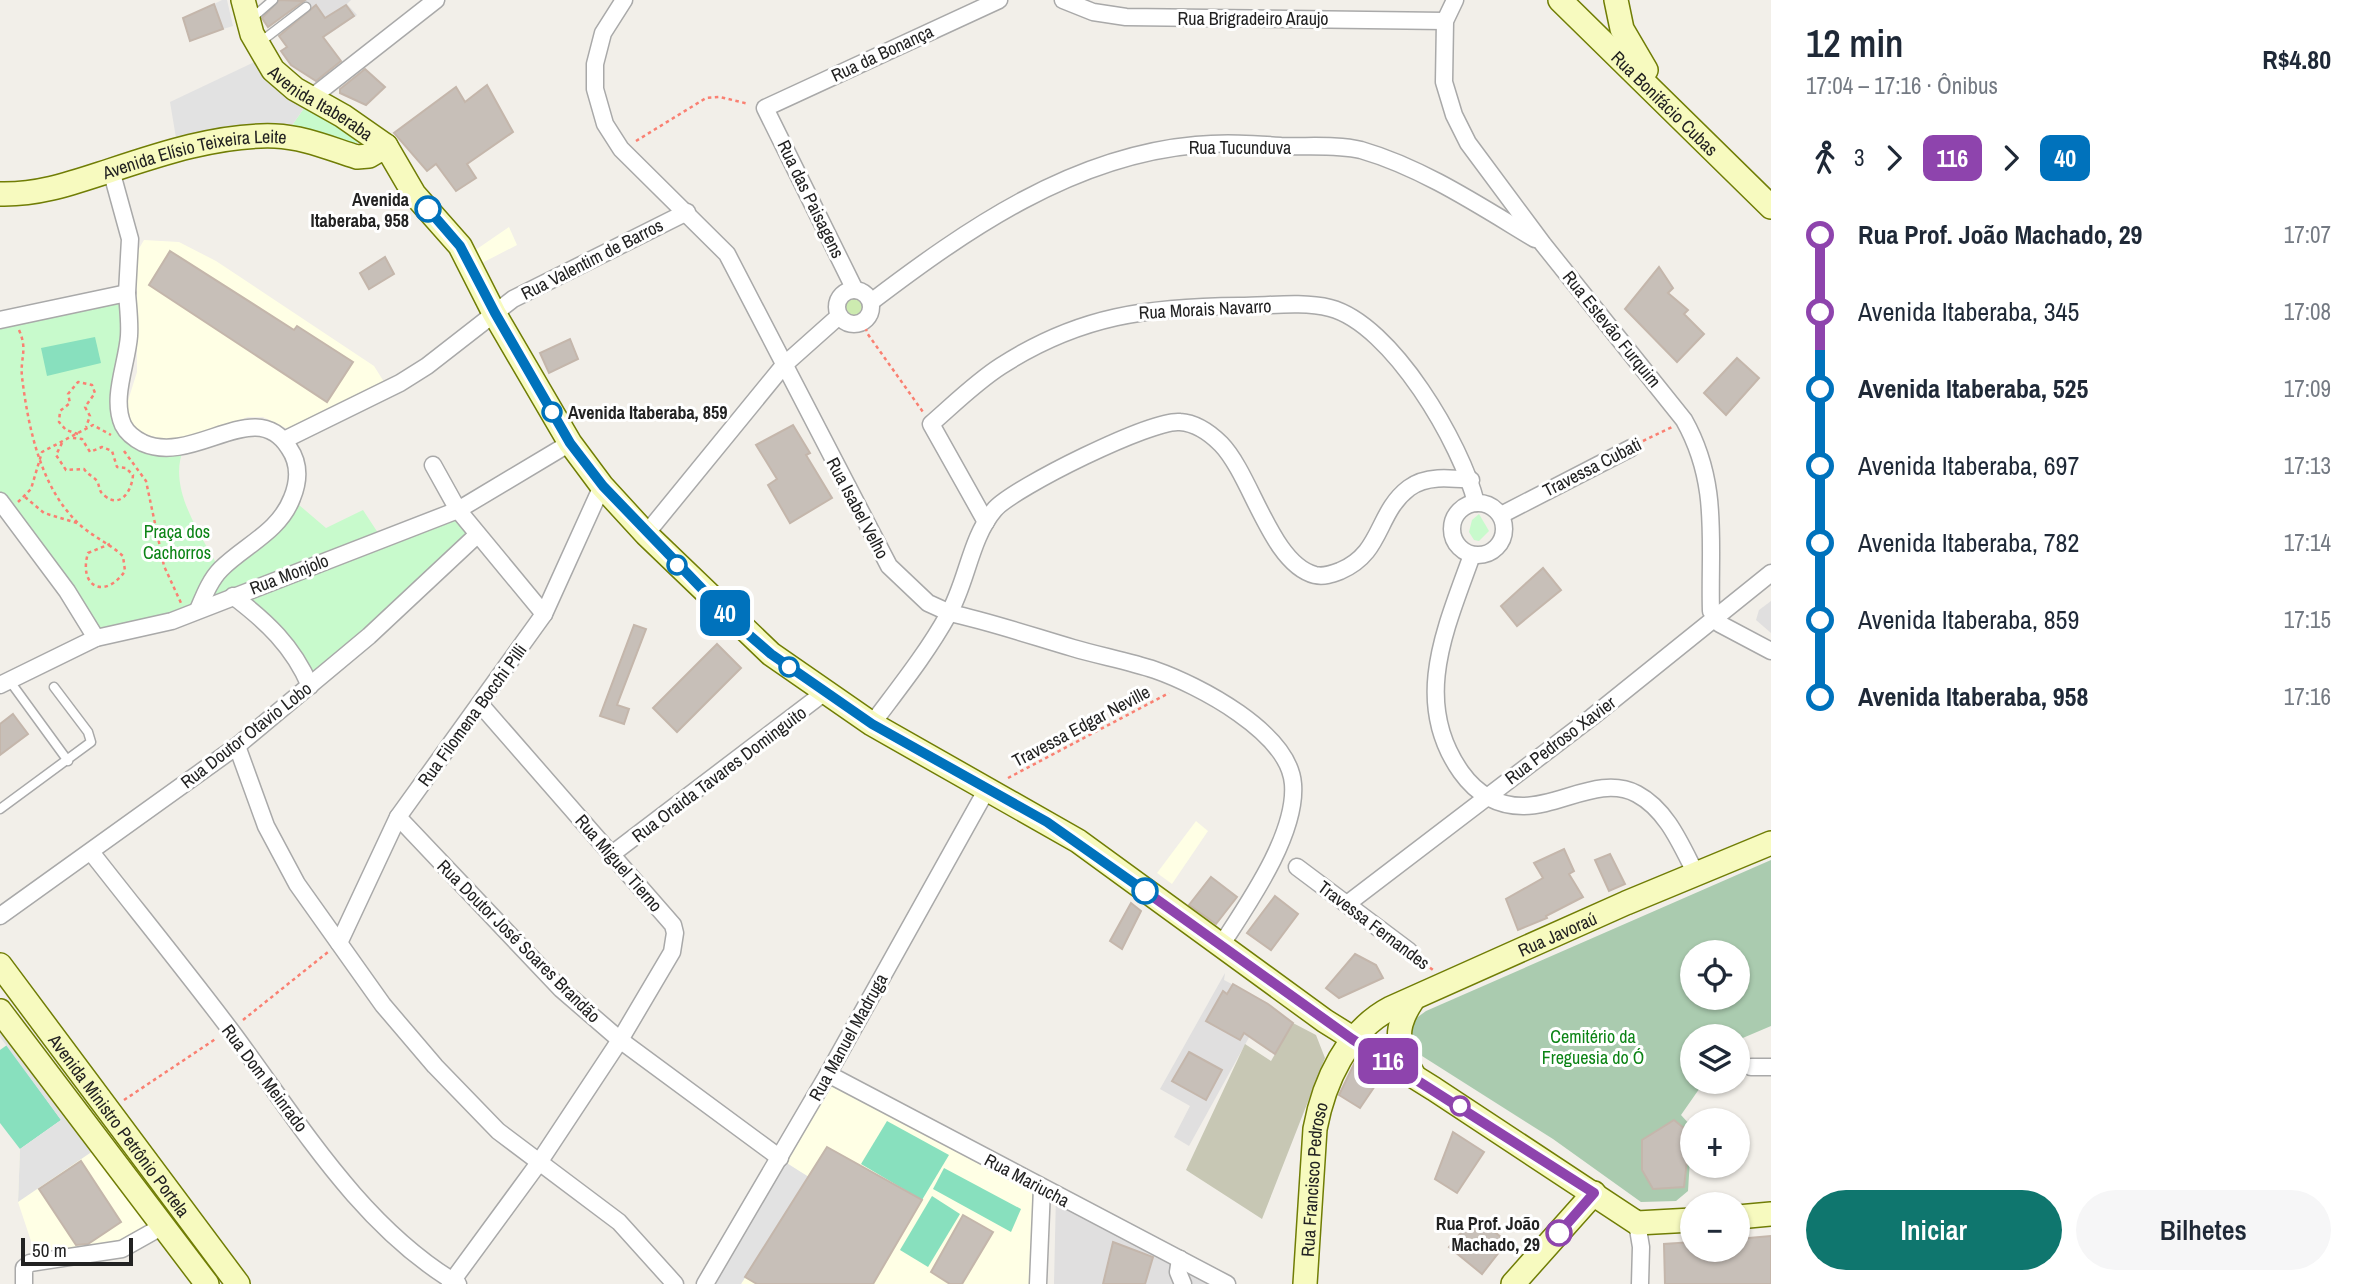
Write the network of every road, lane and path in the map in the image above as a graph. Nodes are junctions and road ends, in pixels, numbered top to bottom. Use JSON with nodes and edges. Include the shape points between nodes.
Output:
{"nodes":[{"id":1,"x":273,"y":0,"type":"edge"},
{"id":2,"x":436,"y":0,"type":"edge"},
{"id":3,"x":624,"y":0,"type":"edge"},
{"id":4,"x":999,"y":0,"type":"edge"},
{"id":5,"x":1063,"y":0,"type":"edge"},
{"id":6,"x":1455,"y":0,"type":"edge"},
{"id":7,"x":1560,"y":0,"type":"edge"},
{"id":8,"x":1616,"y":0,"type":"edge"},
{"id":9,"x":306,"y":7,"type":"dead end"},
{"id":10,"x":246,"y":11,"type":"edge"},
{"id":11,"x":1445,"y":21,"type":"junction"},
{"id":12,"x":257,"y":45,"type":"junction"},
{"id":13,"x":312,"y":97,"type":"junction"},
{"id":14,"x":1669,"y":104,"type":"junction"},
{"id":15,"x":765,"y":108,"type":"junction"},
{"id":16,"x":386,"y":146,"type":"junction"},
{"id":17,"x":621,"y":149,"type":"junction"},
{"id":18,"x":357,"y":157,"type":"junction"},
{"id":19,"x":111,"y":170,"type":"junction"},
{"id":20,"x":0,"y":194,"type":"edge"},
{"id":21,"x":414,"y":194,"type":"junction"},
{"id":22,"x":1771,"y":207,"type":"edge"},
{"id":23,"x":687,"y":212,"type":"junction"},
{"id":24,"x":1543,"y":244,"type":"junction"},
{"id":25,"x":855,"y":290,"type":"junction"},
{"id":26,"x":127,"y":293,"type":"junction"},
{"id":27,"x":871,"y":302,"type":"junction"},
{"id":28,"x":495,"y":313,"type":"junction"},
{"id":29,"x":839,"y":316,"type":"junction"},
{"id":30,"x":7,"y":318,"type":"edge"},
{"id":31,"x":864,"y":321,"type":"junction"},
{"id":32,"x":785,"y":365,"type":"junction"},
{"id":33,"x":1684,"y":420,"type":"junction"},
{"id":34,"x":931,"y":424,"type":"junction"},
{"id":35,"x":86,"y":429,"type":"junction"},
{"id":36,"x":78,"y":434,"type":"junction"},
{"id":37,"x":71,"y":437,"type":"junction"},
{"id":38,"x":284,"y":440,"type":"junction"},
{"id":39,"x":62,"y":443,"type":"junction"},
{"id":40,"x":570,"y":443,"type":"junction"},
{"id":41,"x":120,"y":446,"type":"dead end"},
{"id":42,"x":1631,"y":448,"type":"joint"},
{"id":43,"x":112,"y":451,"type":"junction"},
{"id":44,"x":38,"y":460,"type":"junction"},
{"id":45,"x":433,"y":465,"type":"dead end"},
{"id":46,"x":1471,"y":480,"type":"junction"},
{"id":47,"x":603,"y":486,"type":"junction"},
{"id":48,"x":32,"y":489,"type":"dead end"},
{"id":49,"x":25,"y":497,"type":"dead end"},
{"id":50,"x":0,"y":501,"type":"edge"},
{"id":51,"x":1476,"y":503,"type":"junction"},
{"id":52,"x":458,"y":510,"type":"junction"},
{"id":53,"x":1501,"y":515,"type":"junction"},
{"id":54,"x":986,"y":522,"type":"junction"},
{"id":55,"x":77,"y":523,"type":"junction"},
{"id":56,"x":646,"y":534,"type":"junction"},
{"id":57,"x":477,"y":535,"type":"junction"},
{"id":58,"x":110,"y":544,"type":"junction"},
{"id":59,"x":1472,"y":555,"type":"junction"},
{"id":60,"x":1771,"y":573,"type":"edge"},
{"id":61,"x":233,"y":596,"type":"junction"},
{"id":62,"x":190,"y":613,"type":"junction"},
{"id":63,"x":950,"y":613,"type":"junction"},
{"id":64,"x":544,"y":614,"type":"junction"},
{"id":65,"x":1716,"y":619,"type":"junction"},
{"id":66,"x":96,"y":638,"type":"junction"},
{"id":67,"x":1771,"y":651,"type":"edge"},
{"id":68,"x":5,"y":682,"type":"edge"},
{"id":69,"x":1188,"y":683,"type":"junction"},
{"id":70,"x":310,"y":686,"type":"junction"},
{"id":71,"x":54,"y":687,"type":"dead end"},
{"id":72,"x":825,"y":692,"type":"junction"},
{"id":73,"x":480,"y":704,"type":"junction"},
{"id":74,"x":872,"y":724,"type":"junction"},
{"id":75,"x":237,"y":746,"type":"junction"},
{"id":76,"x":68,"y":761,"type":"junction"},
{"id":77,"x":987,"y":789,"type":"junction"},
{"id":78,"x":1485,"y":797,"type":"junction"},
{"id":79,"x":0,"y":809,"type":"edge"},
{"id":80,"x":398,"y":817,"type":"junction"},
{"id":81,"x":1771,"y":842,"type":"edge"},
{"id":82,"x":90,"y":852,"type":"junction"},
{"id":83,"x":612,"y":854,"type":"junction"},
{"id":84,"x":1297,"y":867,"type":"dead end"},
{"id":85,"x":1696,"y":874,"type":"junction"},
{"id":86,"x":1347,"y":904,"type":"junction"},
{"id":87,"x":0,"y":916,"type":"edge"},
{"id":88,"x":339,"y":943,"type":"junction"},
{"id":89,"x":1220,"y":947,"type":"junction"},
{"id":90,"x":1409,"y":951,"type":"joint"},
{"id":91,"x":0,"y":965,"type":"edge"},
{"id":92,"x":1450,"y":983,"type":"junction"},
{"id":93,"x":1412,"y":1000,"type":"junction"},
{"id":94,"x":0,"y":1011,"type":"edge"},
{"id":95,"x":230,"y":1030,"type":"junction"},
{"id":96,"x":1352,"y":1039,"type":"junction"},
{"id":97,"x":620,"y":1040,"type":"junction"},
{"id":98,"x":1751,"y":1067,"type":"dead end"},
{"id":99,"x":1771,"y":1067,"type":"edge"},
{"id":100,"x":828,"y":1074,"type":"junction"},
{"id":101,"x":1414,"y":1076,"type":"junction"},
{"id":102,"x":109,"y":1110,"type":"junction"},
{"id":103,"x":780,"y":1158,"type":"junction"},
{"id":104,"x":538,"y":1164,"type":"junction"},
{"id":105,"x":1042,"y":1188,"type":"junction"},
{"id":106,"x":1594,"y":1193,"type":"junction"},
{"id":107,"x":1771,"y":1214,"type":"edge"},
{"id":108,"x":1750,"y":1216,"type":"edge"},
{"id":109,"x":1680,"y":1221,"type":"edge"},
{"id":110,"x":1637,"y":1223,"type":"junction"},
{"id":111,"x":163,"y":1226,"type":"junction"},
{"id":112,"x":1180,"y":1259,"type":"junction"},
{"id":113,"x":24,"y":1280,"type":"edge"},
{"id":114,"x":454,"y":1283,"type":"edge"},
{"id":115,"x":207,"y":1284,"type":"edge"},
{"id":116,"x":238,"y":1284,"type":"edge"},
{"id":117,"x":675,"y":1284,"type":"edge"},
{"id":118,"x":705,"y":1284,"type":"edge"},
{"id":119,"x":1038,"y":1284,"type":"edge"},
{"id":120,"x":1183,"y":1284,"type":"edge"},
{"id":121,"x":1227,"y":1284,"type":"edge"},
{"id":122,"x":1305,"y":1284,"type":"edge"},
{"id":123,"x":1513,"y":1284,"type":"edge"},
{"id":124,"x":1640,"y":1284,"type":"edge"}],
"edges":[{"from":1,"to":10,"type":"lane"},
{"from":2,"to":13,"type":"street"},
{"from":3,"to":17,"type":"street","name":"Rua Isabel Velho","via":[[603,33],[595,64],[595,89],[605,124]]},
{"from":4,"to":15,"type":"street","name":"Rua da Bonança"},
{"from":5,"to":11,"type":"street","name":"Rua Brigradeiro Araujo","via":[[1093,12],[1126,17]]},
{"from":6,"to":11,"type":"street","name":"Rua Estevão Furquim"},
{"from":7,"to":14,"type":"main road","name":"Rua Bonifácio Cubas"},
{"from":8,"to":14,"type":"main road","via":[[1622,29]]},
{"from":9,"to":12,"type":"lane"},
{"from":10,"to":12,"type":"main road","name":"Avenida Itaberaba"},
{"from":11,"to":24,"type":"street","name":"Rua Estevão Furquim","via":[[1444,82],[1454,115],[1492,178]]},
{"from":12,"to":13,"type":"main road","name":"Avenida Itaberaba","via":[[283,80]]},
{"from":13,"to":16,"type":"main road","name":"Avenida Itaberaba"},
{"from":14,"to":22,"type":"main road","name":"Rua Bonifácio Cubas"},
{"from":15,"to":17,"type":"path","via":[[712,96]]},
{"from":15,"to":25,"type":"street","name":"Rua das Paisagens"},
{"from":16,"to":18,"type":"main road"},
{"from":16,"to":21,"type":"main road","name":"Avenida Itaberaba"},
{"from":17,"to":23,"type":"street","name":"Rua Isabel Velho"},
{"from":18,"to":19,"type":"main road","name":"Avenida Elísio Teixeira Leite","via":[[284,137],[248,137],[178,150]]},
{"from":18,"to":21,"type":"main road","name":"Avenida Elísio Teixeira Leite"},
{"from":19,"to":20,"type":"main road","name":"Avenida Elísio Teixeira Leite","via":[[61,187]]},
{"from":19,"to":26,"type":"street","via":[[130,239]]},
{"from":21,"to":28,"type":"main road","name":"Avenida Itaberaba","via":[[460,246]]},
{"from":23,"to":28,"type":"street","name":"Rua Valentim de Barros","via":[[513,299]]},
{"from":23,"to":32,"type":"street","name":"Rua Isabel Velho","via":[[727,254]]},
{"from":24,"to":27,"type":"street","name":"Rua Tucunduva","via":[[1411,169],[1358,149],[1196,145],[1091,169],[1030,196],[978,225]]},
{"from":24,"to":33,"type":"street","name":"Rua Estevão Furquim"},
{"from":25,"to":27,"type":"street"},
{"from":25,"to":29,"type":"street","via":[[839,300]]},
{"from":26,"to":30,"type":"street"},
{"from":26,"to":38,"type":"street","via":[[130,335],[120,412],[124,427],[136,440],[167,450],[184,448],[246,426],[261,427]]},
{"from":27,"to":31,"type":"street","via":[[871,313]]},
{"from":28,"to":38,"type":"street","name":"Rua Valentim de Barros","via":[[400,383]]},
{"from":28,"to":40,"type":"main road","name":"Avenida Itaberaba"},
{"from":29,"to":31,"type":"street","via":[[848,324]]},
{"from":29,"to":32,"type":"street"},
{"from":30,"to":44,"type":"path","via":[[24,341],[22,375]]},
{"from":31,"to":34,"type":"path","via":[[867,333]]},
{"from":32,"to":56,"type":"street"},
{"from":32,"to":63,"type":"street","name":"Rua Isabel Velho","via":[[888,566],[928,603]]},
{"from":33,"to":42,"type":"path","name":"Travessa Cubati"},
{"from":33,"to":65,"type":"street","name":"Rua Estevão Furquim","via":[[1704,464],[1710,499],[1711,611]]},
{"from":34,"to":46,"type":"street","name":"Rua Morais Navarro","via":[[1002,365],[1091,323],[1170,307],[1305,305],[1331,308],[1350,317],[1403,363],[1446,430]]},
{"from":34,"to":54,"type":"street"},
{"from":35,"to":36,"type":"path"},
{"from":35,"to":36,"type":"path","via":[[90,416],[85,408],[95,393],[84,381],[73,385],[70,403],[60,411],[59,422]]},
{"from":35,"to":43,"type":"path","via":[[93,425],[114,437]]},
{"from":36,"to":37,"type":"path"},
{"from":37,"to":39,"type":"path"},
{"from":37,"to":43,"type":"path","via":[[82,439],[90,452],[102,447]]},
{"from":38,"to":62,"type":"street","via":[[297,464],[292,499],[273,527],[220,570]]},
{"from":39,"to":43,"type":"path","via":[[56,455],[60,464],[66,470],[84,469],[106,497],[117,500],[125,497],[133,475],[117,467]]},
{"from":39,"to":44,"type":"path","via":[[42,452]]},
{"from":40,"to":47,"type":"main road","name":"Avenida Itaberaba"},
{"from":40,"to":52,"type":"street","name":"Rua Monjolo"},
{"from":41,"to":62,"type":"path","via":[[146,481],[164,566]]},
{"from":42,"to":53,"type":"street","name":"Travessa Cubati"},
{"from":44,"to":48,"type":"path"},
{"from":44,"to":55,"type":"path"},
{"from":45,"to":52,"type":"street"},
{"from":46,"to":51,"type":"street","name":"Rua Morais Navarro"},
{"from":46,"to":54,"type":"street","via":[[1447,478],[1411,486],[1391,508],[1366,555],[1329,575],[1315,575],[1298,567],[1282,550],[1222,445],[1193,425],[1170,422],[1139,431],[1040,481],[997,508]]},
{"from":47,"to":56,"type":"main road","name":"Avenida Itaberaba"},
{"from":47,"to":64,"type":"street","name":"Rua Filomena Bocchi Pilli"},
{"from":49,"to":55,"type":"path","via":[[44,513]]},
{"from":50,"to":66,"type":"street"},
{"from":51,"to":53,"type":"street","via":[[1490,505]]},
{"from":51,"to":59,"type":"street","via":[[1462,508],[1453,520],[1452,535],[1459,548]]},
{"from":52,"to":57,"type":"street"},
{"from":52,"to":61,"type":"street","name":"Rua Monjolo"},
{"from":53,"to":59,"type":"street","via":[[1503,539],[1495,550]]},
{"from":54,"to":63,"type":"street"},
{"from":55,"to":58,"type":"path"},
{"from":56,"to":72,"type":"main road","name":"Avenida Itaberaba","via":[[771,654]]},
{"from":57,"to":64,"type":"street"},
{"from":57,"to":70,"type":"street","name":"Rua Doutor Otavio Lobo"},
{"from":58,"to":58,"type":"path","via":[[123,556],[125,571],[117,583],[104,588],[93,585],[84,566],[88,553]]},
{"from":59,"to":78,"type":"street","via":[[1440,649],[1435,689],[1437,725],[1453,761]]},
{"from":60,"to":65,"type":"street","name":"Rua Pedroso Xavier"},
{"from":61,"to":62,"type":"street","name":"Rua Monjolo"},
{"from":61,"to":70,"type":"street","via":[[270,624],[300,662]]},
{"from":62,"to":66,"type":"street","name":"Rua Monjolo"},
{"from":63,"to":69,"type":"street","name":"Rua Isabel Velho"},
{"from":63,"to":74,"type":"street"},
{"from":64,"to":73,"type":"street","name":"Rua Filomena Bocchi Pilli"},
{"from":65,"to":67,"type":"street"},
{"from":65,"to":78,"type":"street","name":"Rua Pedroso Xavier"},
{"from":66,"to":68,"type":"street","name":"Rua Monjolo"},
{"from":68,"to":76,"type":"lane"},
{"from":69,"to":77,"type":"path","name":"Travessa Edgar Neville"},
{"from":69,"to":89,"type":"street","name":"Rua Isabel Velho","via":[[1248,720],[1271,741],[1287,761],[1293,780],[1293,797],[1277,846]]},
{"from":70,"to":75,"type":"street","name":"Rua Doutor Otavio Lobo"},
{"from":71,"to":76,"type":"lane","via":[[91,737],[89,746]]},
{"from":72,"to":74,"type":"main road","name":"Avenida Itaberaba"},
{"from":72,"to":83,"type":"street","name":"Rua Oraida Tavares Dominguito"},
{"from":73,"to":80,"type":"street","name":"Rua Filomena Bocchi Pilli"},
{"from":73,"to":83,"type":"street","name":"Rua Miguel Tierno"},
{"from":74,"to":77,"type":"main road","name":"Avenida Itaberaba"},
{"from":75,"to":82,"type":"street","name":"Rua Doutor Otavio Lobo"},
{"from":75,"to":88,"type":"street","via":[[266,827],[297,884]]},
{"from":76,"to":79,"type":"lane"},
{"from":77,"to":89,"type":"main road","name":"Avenida Itaberaba","via":[[1078,841]]},
{"from":77,"to":100,"type":"street","name":"Rua Manuel Madruga"},
{"from":78,"to":85,"type":"street","via":[[1525,806],[1602,788],[1636,793],[1663,816]]},
{"from":78,"to":86,"type":"street","name":"Rua Pedroso Xavier"},
{"from":80,"to":88,"type":"street","name":"Rua Filomena Bocchi Pilli"},
{"from":80,"to":97,"type":"street","name":"Rua Doutor José Soares Brandão","via":[[561,989]]},
{"from":81,"to":85,"type":"main road","name":"Rua Javoraú"},
{"from":82,"to":87,"type":"street","name":"Rua Doutor Otavio Lobo"},
{"from":82,"to":95,"type":"street","name":"Rua Dom Meinrado"},
{"from":83,"to":97,"type":"street","name":"Rua Miguel Tierno","via":[[675,933],[672,951]]},
{"from":84,"to":86,"type":"street","name":"Travessa Fernandes"},
{"from":85,"to":92,"type":"main road","name":"Rua Javoraú"},
{"from":86,"to":90,"type":"street","name":"Travessa Fernandes"},
{"from":88,"to":95,"type":"path"},
{"from":88,"to":104,"type":"street","via":[[435,1066],[498,1131]]},
{"from":89,"to":96,"type":"main road","name":"Avenida Itaberaba"},
{"from":90,"to":92,"type":"path","name":"Travessa Fernandes"},
{"from":91,"to":102,"type":"main road","name":"Avenida Ministro Petrônio Portela"},
{"from":92,"to":93,"type":"main road","name":"Rua Javoraú"},
{"from":93,"to":96,"type":"main road","name":"Rua Javoraú","via":[[1376,1016]]},
{"from":93,"to":101,"type":"main road","via":[[1403,1013],[1398,1038],[1403,1059]]},
{"from":94,"to":111,"type":"main road","name":"Avenida Ministro Petrônio Portela"},
{"from":95,"to":102,"type":"path"},
{"from":95,"to":114,"type":"street","name":"Rua Dom Meinrado","via":[[378,1222]]},
{"from":96,"to":101,"type":"main road","name":"Avenida Itaberaba"},
{"from":96,"to":122,"type":"main road","name":"Rua Francisco Pedroso","via":[[1320,1104],[1315,1129]]},
{"from":97,"to":103,"type":"street","name":"Rua Doutor José Soares Brandão"},
{"from":97,"to":104,"type":"street","name":"Rua Miguel Tierno"},
{"from":98,"to":99,"type":"street"},
{"from":100,"to":103,"type":"street","name":"Rua Manuel Madruga"},
{"from":100,"to":105,"type":"street","name":"Rua Mariucha"},
{"from":101,"to":106,"type":"main road","name":"Avenida Itaberaba"},
{"from":102,"to":116,"type":"main road","name":"Avenida Ministro Petrônio Portela"},
{"from":103,"to":118,"type":"street","name":"Rua Manuel Madruga"},
{"from":104,"to":114,"type":"street","name":"Rua Miguel Tierno"},
{"from":104,"to":117,"type":"street","via":[[619,1222]]},
{"from":105,"to":112,"type":"street","name":"Rua Mariucha"},
{"from":105,"to":119,"type":"street"},
{"from":106,"to":110,"type":"main road","name":"Avenida Itaberaba"},
{"from":106,"to":123,"type":"main road"},
{"from":107,"to":108,"type":"main road"},
{"from":109,"to":110,"type":"main road"},
{"from":110,"to":124,"type":"street"},
{"from":111,"to":113,"type":"street","via":[[122,1249],[30,1263]]},
{"from":111,"to":115,"type":"main road","name":"Avenida Ministro Petrônio Portela"},
{"from":112,"to":120,"type":"street","via":[[1178,1272]]},
{"from":112,"to":121,"type":"street","name":"Rua Mariucha"}]}
